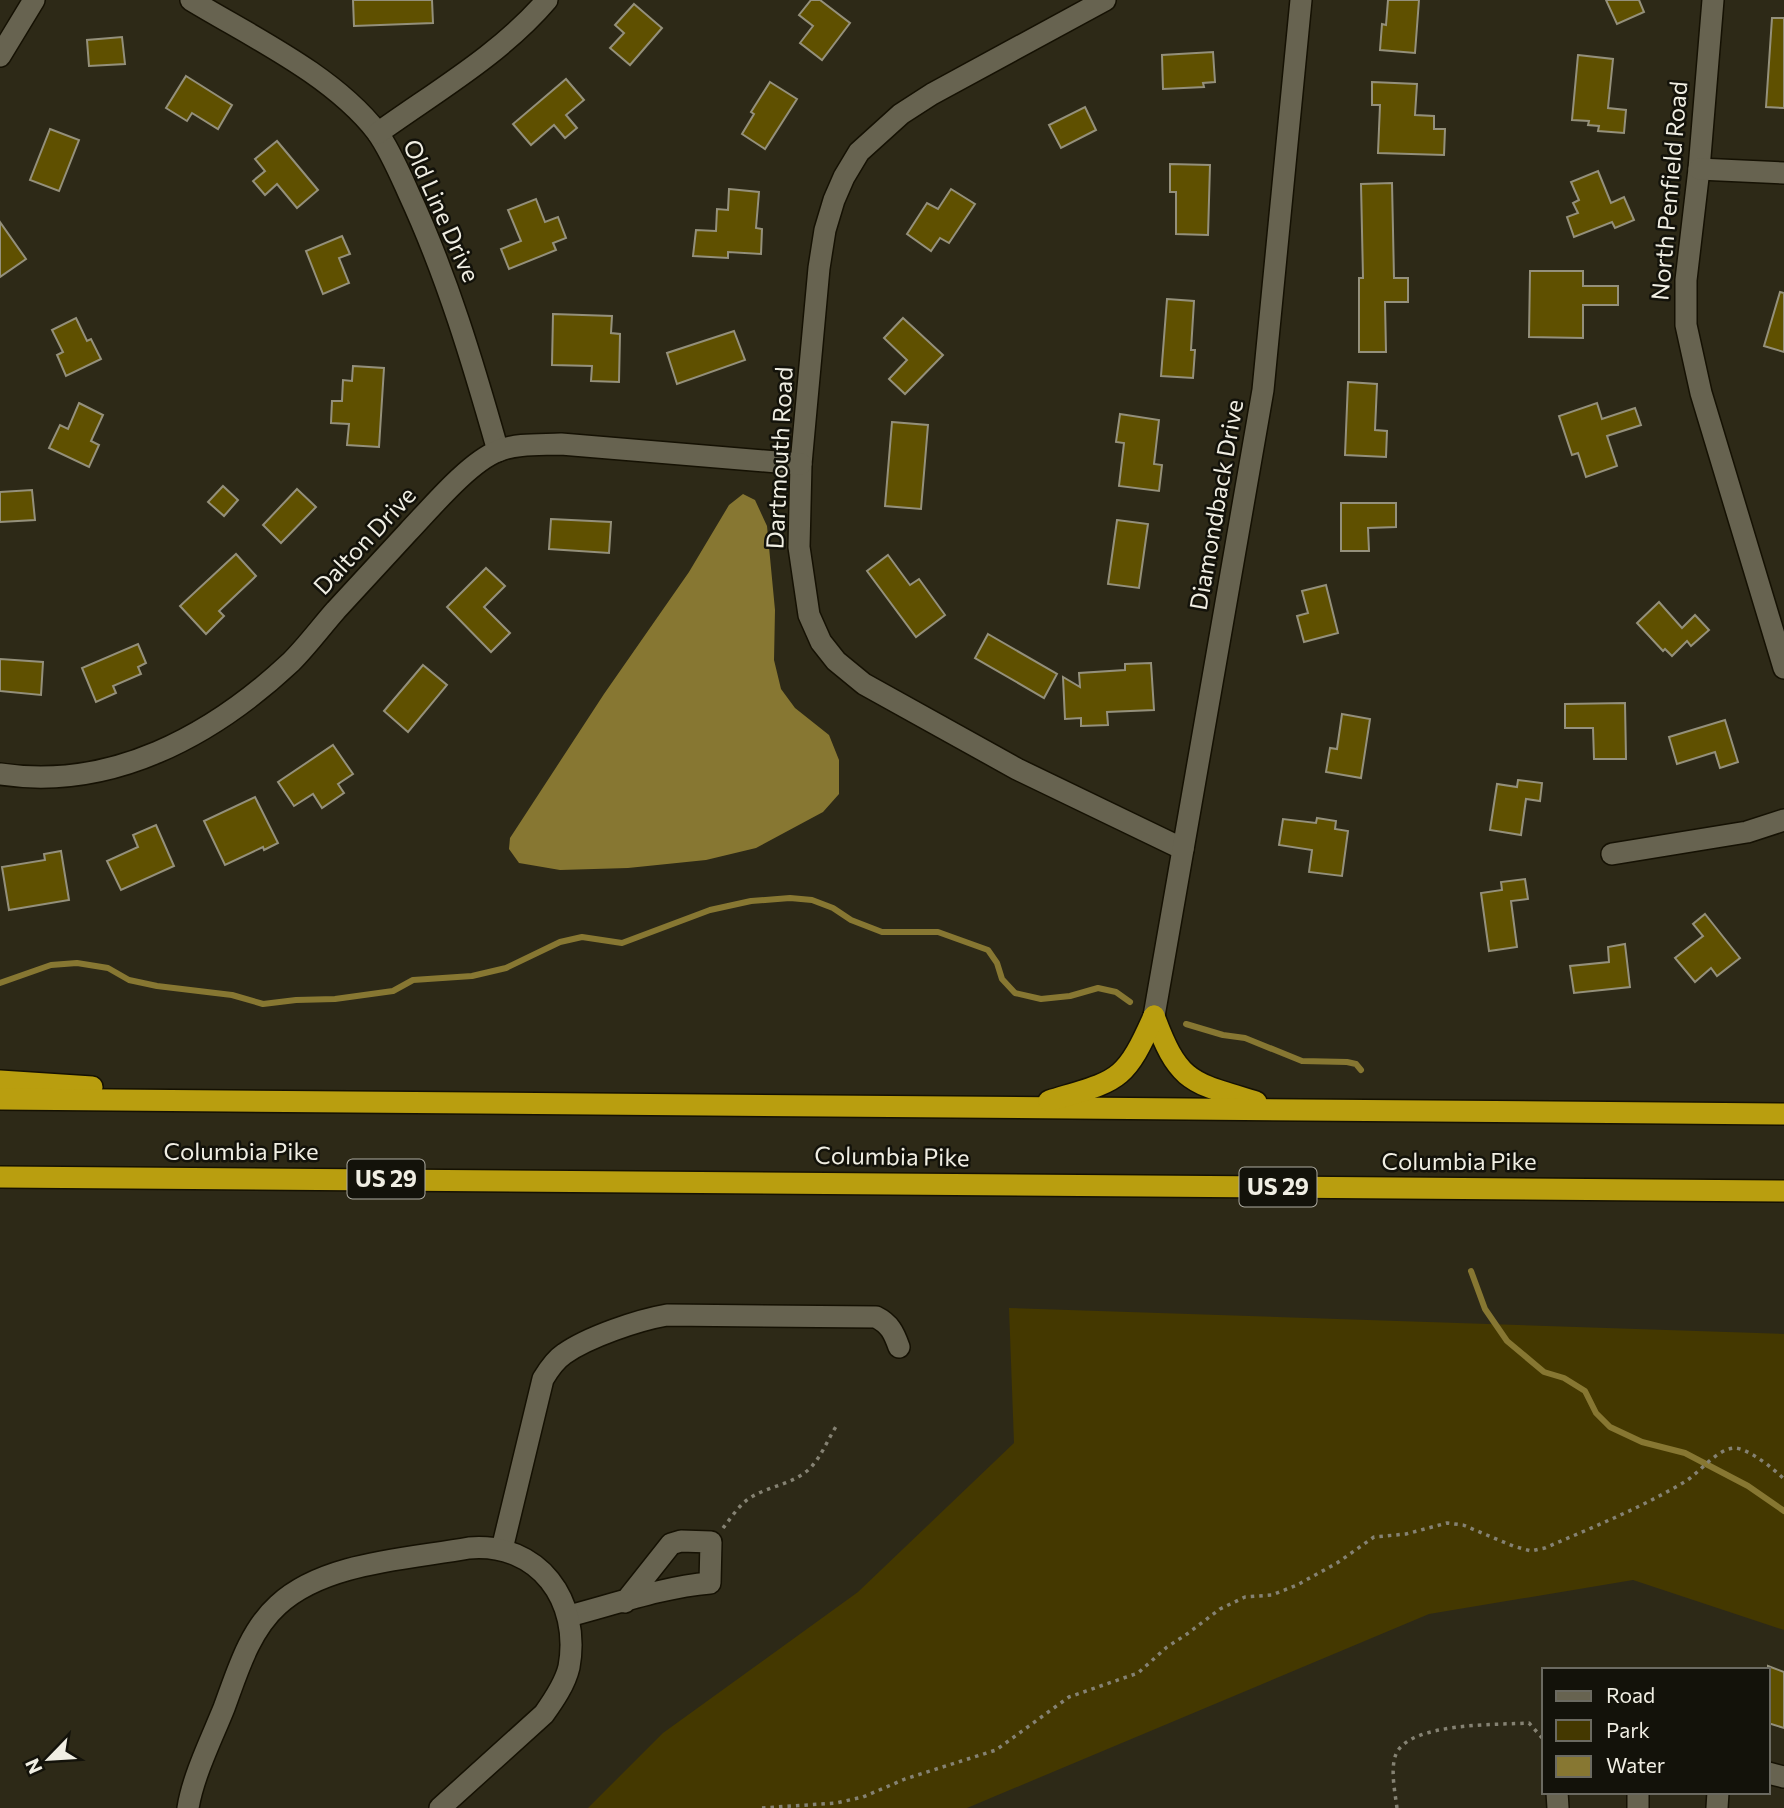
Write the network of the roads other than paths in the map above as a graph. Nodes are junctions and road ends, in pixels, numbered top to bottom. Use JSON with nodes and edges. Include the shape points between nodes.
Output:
{"nodes":[{"id":1,"x":34,"y":0,"type":"edge"},
{"id":2,"x":191,"y":0,"type":"edge"},
{"id":3,"x":547,"y":0,"type":"edge"},
{"id":4,"x":1105,"y":0,"type":"edge"},
{"id":5,"x":1301,"y":0,"type":"edge"},
{"id":6,"x":1713,"y":0,"type":"edge"},
{"id":7,"x":0,"y":55,"type":"edge"},
{"id":8,"x":378,"y":133,"type":"junction"},
{"id":9,"x":1699,"y":169,"type":"junction"},
{"id":10,"x":1784,"y":173,"type":"edge"},
{"id":11,"x":498,"y":451,"type":"junction"},
{"id":12,"x":801,"y":464,"type":"junction"},
{"id":13,"x":1784,"y":668,"type":"edge"},
{"id":14,"x":0,"y":774,"type":"edge"},
{"id":15,"x":1784,"y":820,"type":"edge"},
{"id":16,"x":1183,"y":849,"type":"junction"},
{"id":17,"x":1612,"y":854,"type":"dead end"},
{"id":18,"x":1154,"y":1016,"type":"junction"},
{"id":19,"x":0,"y":1081,"type":"edge"},
{"id":20,"x":0,"y":1099,"type":"edge"},
{"id":21,"x":310,"y":1102,"type":"junction"},
{"id":22,"x":1028,"y":1107,"type":"junction"},
{"id":23,"x":1282,"y":1110,"type":"junction"},
{"id":24,"x":1784,"y":1114,"type":"edge"},
{"id":25,"x":0,"y":1177,"type":"edge"},
{"id":26,"x":208,"y":1178,"type":"junction"},
{"id":27,"x":0,"y":1191,"type":"edge"},
{"id":28,"x":1784,"y":1191,"type":"edge"},
{"id":29,"x":899,"y":1347,"type":"dead end"},
{"id":30,"x":502,"y":1549,"type":"junction"},
{"id":31,"x":625,"y":1602,"type":"junction"},
{"id":32,"x":569,"y":1616,"type":"junction"},
{"id":33,"x":188,"y":1808,"type":"edge"},
{"id":34,"x":440,"y":1808,"type":"edge"}],
"edges":[{"from":1,"to":7,"type":"street"},
{"from":2,"to":8,"type":"street","name":"Old Line Drive","via":[[306,69]]},
{"from":3,"to":8,"type":"street","via":[[495,49]]},
{"from":4,"to":12,"type":"street","name":"Dartmouth Road","via":[[932,94],[901,114],[859,152],[839,189],[825,230]]},
{"from":5,"to":16,"type":"street","name":"Diamondback Drive","via":[[1263,390]]},
{"from":6,"to":9,"type":"street","name":"North Penfield Road"},
{"from":8,"to":11,"type":"street","name":"Old Line Drive","via":[[426,231],[468,345]]},
{"from":9,"to":10,"type":"street"},
{"from":9,"to":13,"type":"street","name":"North Penfield Road","via":[[1686,280],[1686,326],[1701,393]]},
{"from":11,"to":12,"type":"street","name":"Dalton Drive","via":[[561,444]]},
{"from":11,"to":14,"type":"street","name":"Dalton Drive","via":[[480,462],[428,512],[293,659],[204,729],[167,750],[87,773],[49,778]]},
{"from":12,"to":16,"type":"street","name":"Dartmouth Road","via":[[803,582],[809,615],[836,661],[864,684],[1017,769]]},
{"from":15,"to":17,"type":"street","via":[[1747,832]]},
{"from":16,"to":18,"type":"street","name":"Diamondback Drive"},
{"from":18,"to":22,"type":"highway","via":[[1132,1062],[1112,1081]]},
{"from":18,"to":23,"type":"highway","via":[[1166,1049],[1187,1077]]},
{"from":19,"to":21,"type":"highway"},
{"from":20,"to":21,"type":"highway","name":"Columbia Pike"},
{"from":21,"to":22,"type":"highway","name":"Columbia Pike"},
{"from":22,"to":23,"type":"highway","name":"Columbia Pike"},
{"from":23,"to":24,"type":"highway","name":"Columbia Pike"},
{"from":25,"to":26,"type":"highway","name":"Columbia Pike","number":"US 29"},
{"from":26,"to":27,"type":"highway"},
{"from":26,"to":28,"type":"highway","name":"Columbia Pike","number":"US 29"},
{"from":29,"to":30,"type":"street","via":[[887,1323],[876,1317],[667,1315],[635,1322],[577,1346],[551,1365],[543,1378]]},
{"from":30,"to":32,"type":"street","via":[[542,1571]]},
{"from":30,"to":33,"type":"street","via":[[469,1548],[339,1571],[277,1605],[249,1646]]},
{"from":31,"to":31,"type":"street","via":[[710,1583],[711,1542],[671,1544]]},
{"from":31,"to":32,"type":"street"},
{"from":32,"to":34,"type":"street","via":[[568,1669],[556,1698]]}]}
